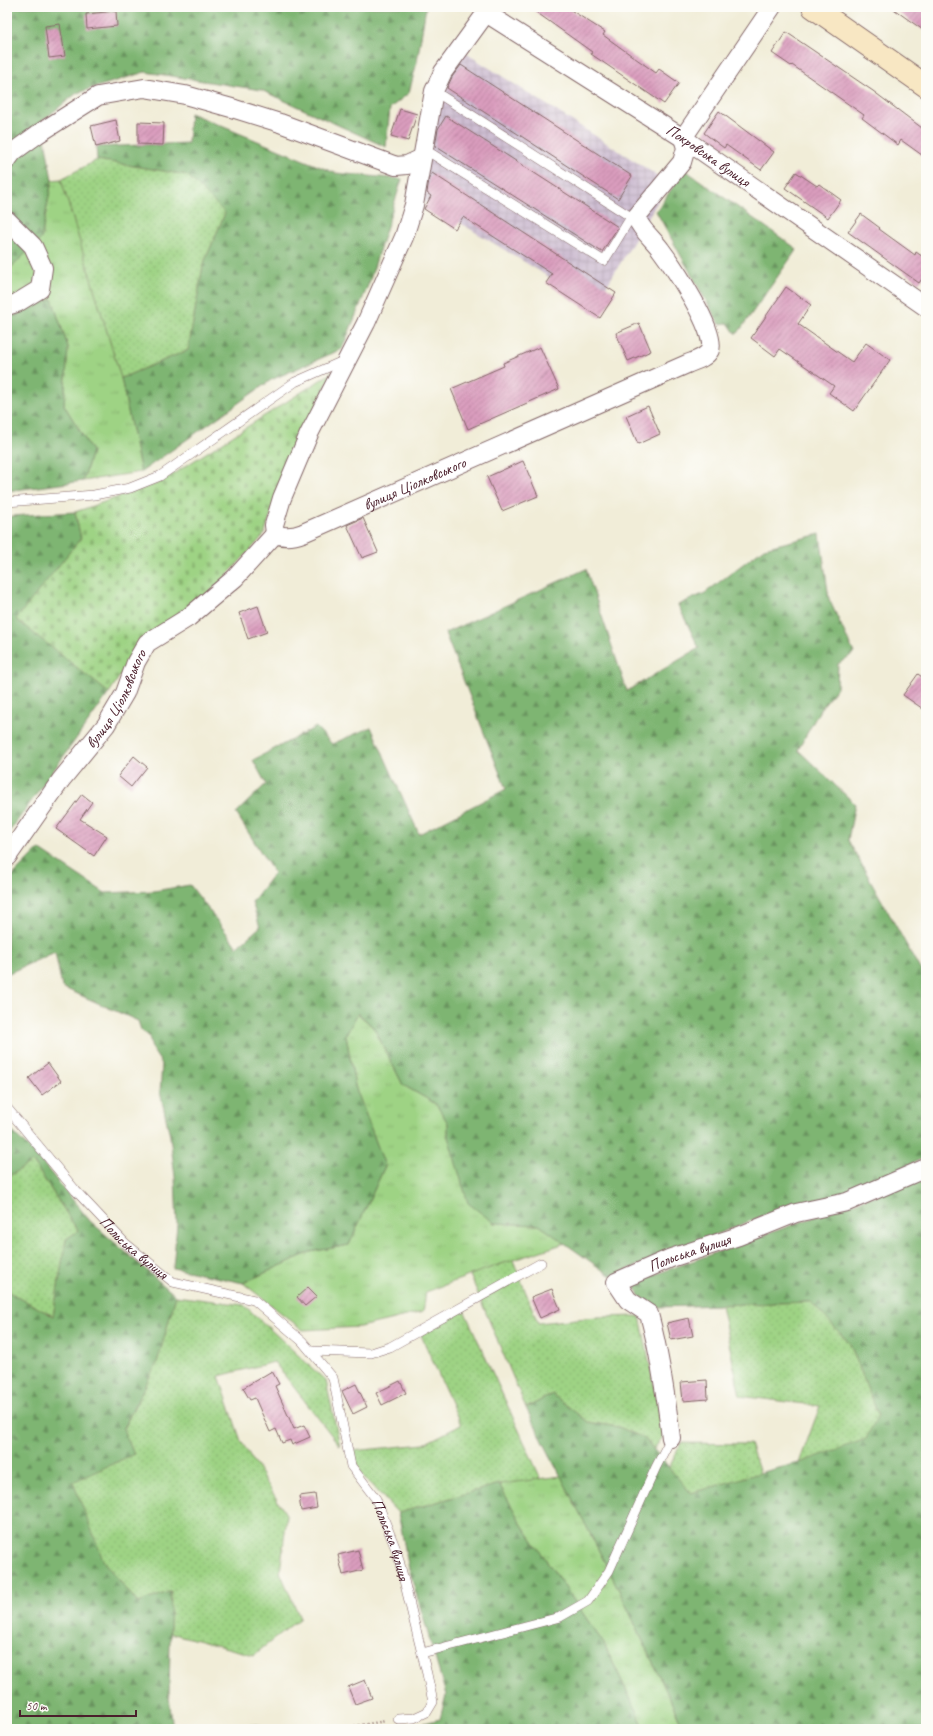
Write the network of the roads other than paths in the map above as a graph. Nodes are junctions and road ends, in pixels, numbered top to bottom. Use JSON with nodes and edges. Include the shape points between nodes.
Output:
{"nodes":[{"id":1,"x":772,"y":7,"type":"edge"},
{"id":2,"x":813,"y":7,"type":"edge"},
{"id":3,"x":485,"y":10,"type":"edge"},
{"id":4,"x":926,"y":86,"type":"edge"},
{"id":5,"x":434,"y":92,"type":"junction"},
{"id":6,"x":683,"y":138,"type":"junction"},
{"id":7,"x":423,"y":154,"type":"junction"},
{"id":8,"x":7,"y":160,"type":"edge"},
{"id":9,"x":634,"y":218,"type":"junction"},
{"id":10,"x":7,"y":220,"type":"edge"},
{"id":11,"x":7,"y":306,"type":"edge"},
{"id":12,"x":926,"y":307,"type":"edge"},
{"id":13,"x":348,"y":359,"type":"junction"},
{"id":14,"x":7,"y":502,"type":"edge"},
{"id":15,"x":275,"y":534,"type":"junction"},
{"id":16,"x":7,"y":857,"type":"edge"},
{"id":17,"x":7,"y":1108,"type":"edge"},
{"id":18,"x":926,"y":1168,"type":"edge"},
{"id":19,"x":541,"y":1263,"type":"dead end"},
{"id":20,"x":311,"y":1352,"type":"junction"},
{"id":21,"x":672,"y":1438,"type":"joint"},
{"id":22,"x":422,"y":1653,"type":"junction"},
{"id":23,"x":398,"y":1719,"type":"road end"}],
"edges":[{"from":1,"to":6,"type":"street"},
{"from":2,"to":4,"type":"street"},
{"from":3,"to":5,"type":"street","via":[[443,72]]},
{"from":3,"to":6,"type":"street","name":"Покровська вулиця"},
{"from":5,"to":7,"type":"street"},
{"from":5,"to":9,"type":"lane"},
{"from":6,"to":9,"type":"street","via":[[686,148],[682,162]]},
{"from":6,"to":12,"type":"street","name":"Покровська вулиця"},
{"from":7,"to":8,"type":"street","via":[[407,165],[396,166],[280,123],[185,95],[144,88],[98,96],[38,134],[13,152]]},
{"from":7,"to":9,"type":"lane","via":[[604,261]]},
{"from":7,"to":13,"type":"street","via":[[414,205],[404,237]]},
{"from":9,"to":15,"type":"street","name":"вулиця Ціолковського","via":[[661,250],[703,317],[712,343],[703,357],[303,533],[292,537]]},
{"from":10,"to":11,"type":"street","via":[[33,246],[43,268],[40,289]]},
{"from":13,"to":14,"type":"lane","via":[[294,382],[160,476],[130,488],[94,495]]},
{"from":13,"to":15,"type":"street","via":[[309,434],[282,498],[274,525]]},
{"from":15,"to":16,"type":"street","name":"вулиця Ціолковського","via":[[235,578],[195,612],[147,643],[136,662],[125,694],[106,725],[62,780]]},
{"from":17,"to":20,"type":"lane","name":"Польська вулиця","via":[[76,1191],[126,1243],[173,1282],[254,1300],[302,1340]]},
{"from":18,"to":21,"type":"street","name":"Польська вулиця","via":[[846,1202],[796,1213],[739,1236],[671,1258],[616,1282],[628,1300],[649,1314],[656,1339]]},
{"from":19,"to":20,"type":"lane","via":[[390,1347],[371,1353]]},
{"from":20,"to":22,"type":"lane","name":"Польська вулиця","via":[[333,1378],[351,1466],[376,1499],[397,1552]]},
{"from":21,"to":22,"type":"lane","via":[[656,1467],[609,1571],[588,1601],[560,1617]]},
{"from":22,"to":23,"type":"lane","name":"Польська вулиця","via":[[432,1702],[426,1712],[414,1718]]}]}
